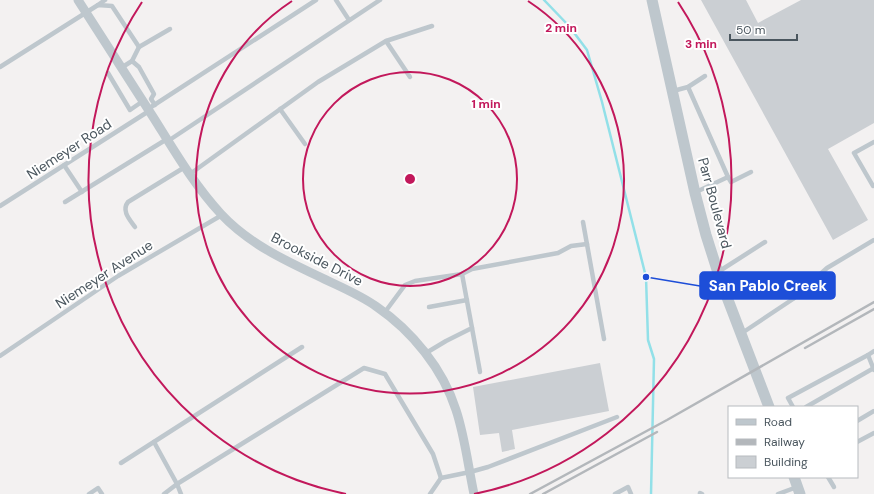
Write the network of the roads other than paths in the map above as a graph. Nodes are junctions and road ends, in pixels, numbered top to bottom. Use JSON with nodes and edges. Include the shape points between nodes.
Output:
{"nodes":[{"id":1,"x":78,"y":0,"type":"edge"},
{"id":2,"x":105,"y":0,"type":"edge"},
{"id":3,"x":316,"y":0,"type":"edge"},
{"id":4,"x":336,"y":0,"type":"edge"},
{"id":5,"x":380,"y":0,"type":"edge"},
{"id":6,"x":652,"y":0,"type":"edge"},
{"id":7,"x":98,"y":5,"type":"junction"},
{"id":8,"x":86,"y":13,"type":"junction"},
{"id":9,"x":350,"y":20,"type":"junction"},
{"id":10,"x":432,"y":26,"type":"dead end"},
{"id":11,"x":170,"y":29,"type":"dead end"},
{"id":12,"x":386,"y":42,"type":"junction"},
{"id":13,"x":139,"y":47,"type":"junction"},
{"id":14,"x":132,"y":61,"type":"junction"},
{"id":15,"x":0,"y":67,"type":"edge"},
{"id":16,"x":122,"y":68,"type":"junction"},
{"id":17,"x":108,"y":73,"type":"dead end"},
{"id":18,"x":705,"y":76,"type":"dead end"},
{"id":19,"x":410,"y":77,"type":"dead end"},
{"id":20,"x":688,"y":87,"type":"junction"},
{"id":21,"x":673,"y":91,"type":"junction"},
{"id":22,"x":149,"y":107,"type":"junction"},
{"id":23,"x":280,"y":109,"type":"junction"},
{"id":24,"x":130,"y":110,"type":"junction"},
{"id":25,"x":137,"y":118,"type":"junction"},
{"id":26,"x":168,"y":140,"type":"junction"},
{"id":27,"x":874,"y":142,"type":"edge"},
{"id":28,"x":305,"y":144,"type":"dead end"},
{"id":29,"x":64,"y":165,"type":"junction"},
{"id":30,"x":187,"y":170,"type":"junction"},
{"id":31,"x":751,"y":172,"type":"dead end"},
{"id":32,"x":728,"y":177,"type":"junction"},
{"id":33,"x":873,"y":186,"type":"edge"},
{"id":34,"x":82,"y":192,"type":"junction"},
{"id":35,"x":694,"y":193,"type":"junction"},
{"id":36,"x":874,"y":193,"type":"edge"},
{"id":37,"x":65,"y":202,"type":"dead end"},
{"id":38,"x":0,"y":206,"type":"edge"},
{"id":39,"x":222,"y":215,"type":"junction"},
{"id":40,"x":583,"y":222,"type":"dead end"},
{"id":41,"x":135,"y":227,"type":"dead end"},
{"id":42,"x":874,"y":240,"type":"edge"},
{"id":43,"x":765,"y":242,"type":"dead end"},
{"id":44,"x":587,"y":244,"type":"junction"},
{"id":45,"x":718,"y":272,"type":"junction"},
{"id":46,"x":462,"y":274,"type":"junction"},
{"id":47,"x":467,"y":300,"type":"junction"},
{"id":48,"x":429,"y":307,"type":"dead end"},
{"id":49,"x":385,"y":312,"type":"junction"},
{"id":50,"x":472,"y":328,"type":"junction"},
{"id":51,"x":741,"y":333,"type":"junction"},
{"id":52,"x":604,"y":339,"type":"dead end"},
{"id":53,"x":302,"y":347,"type":"dead end"},
{"id":54,"x":874,"y":351,"type":"edge"},
{"id":55,"x":426,"y":353,"type":"junction"},
{"id":56,"x":868,"y":355,"type":"junction"},
{"id":57,"x":0,"y":356,"type":"edge"},
{"id":58,"x":874,"y":369,"type":"edge"},
{"id":59,"x":480,"y":372,"type":"dead end"},
{"id":60,"x":769,"y":406,"type":"edge"},
{"id":61,"x":792,"y":406,"type":"edge"},
{"id":62,"x":808,"y":406,"type":"edge"},
{"id":63,"x":874,"y":412,"type":"edge"},
{"id":64,"x":617,"y":417,"type":"dead end"},
{"id":65,"x":858,"y":420,"type":"edge"},
{"id":66,"x":874,"y":433,"type":"edge"},
{"id":67,"x":858,"y":441,"type":"edge"},
{"id":68,"x":154,"y":442,"type":"junction"},
{"id":69,"x":121,"y":463,"type":"dead end"},
{"id":70,"x":470,"y":472,"type":"junction"},
{"id":71,"x":441,"y":478,"type":"junction"},
{"id":72,"x":829,"y":478,"type":"edge"},
{"id":73,"x":797,"y":483,"type":"edge"},
{"id":74,"x":177,"y":484,"type":"junction"},
{"id":75,"x":834,"y":487,"type":"dead end"},
{"id":76,"x":89,"y":494,"type":"edge"},
{"id":77,"x":102,"y":494,"type":"edge"},
{"id":78,"x":164,"y":494,"type":"edge"},
{"id":79,"x":181,"y":494,"type":"edge"},
{"id":80,"x":430,"y":494,"type":"edge"},
{"id":81,"x":474,"y":494,"type":"edge"},
{"id":82,"x":616,"y":494,"type":"edge"},
{"id":83,"x":631,"y":494,"type":"edge"},
{"id":84,"x":778,"y":494,"type":"edge"}],
"edges":[{"from":1,"to":8,"type":"street","name":"Brookside Drive"},
{"from":2,"to":7,"type":"lane"},
{"from":3,"to":22,"type":"lane"},
{"from":4,"to":9,"type":"lane"},
{"from":5,"to":9,"type":"lane"},
{"from":6,"to":21,"type":"street","name":"Parr Boulevard"},
{"from":7,"to":8,"type":"lane"},
{"from":7,"to":13,"type":"lane","via":[[112,6]]},
{"from":8,"to":15,"type":"lane"},
{"from":8,"to":16,"type":"street","name":"Brookside Drive"},
{"from":9,"to":26,"type":"lane"},
{"from":10,"to":12,"type":"lane"},
{"from":11,"to":13,"type":"lane"},
{"from":12,"to":19,"type":"lane"},
{"from":12,"to":23,"type":"lane","via":[[318,82]]},
{"from":13,"to":14,"type":"lane"},
{"from":14,"to":16,"type":"lane"},
{"from":14,"to":22,"type":"lane","via":[[139,67],[154,94]]},
{"from":16,"to":22,"type":"street","name":"Brookside Drive"},
{"from":17,"to":24,"type":"lane"},
{"from":18,"to":20,"type":"lane"},
{"from":20,"to":21,"type":"lane"},
{"from":20,"to":32,"type":"lane"},
{"from":21,"to":35,"type":"street","name":"Parr Boulevard"},
{"from":22,"to":24,"type":"lane"},
{"from":22,"to":25,"type":"lane","name":"Niemeyer Road"},
{"from":22,"to":26,"type":"street","name":"Brookside Drive"},
{"from":23,"to":28,"type":"lane"},
{"from":23,"to":30,"type":"lane"},
{"from":24,"to":25,"type":"lane"},
{"from":25,"to":29,"type":"lane","name":"Niemeyer Road"},
{"from":26,"to":30,"type":"street","name":"Brookside Drive"},
{"from":26,"to":34,"type":"lane"},
{"from":27,"to":33,"type":"lane","via":[[854,153]]},
{"from":29,"to":34,"type":"lane"},
{"from":29,"to":38,"type":"lane","name":"Niemeyer Road"},
{"from":30,"to":39,"type":"street","name":"Brookside Drive"},
{"from":30,"to":41,"type":"lane","via":[[128,202],[126,213]]},
{"from":31,"to":32,"type":"lane","via":[[731,182]]},
{"from":32,"to":35,"type":"lane"},
{"from":33,"to":36,"type":"lane"},
{"from":34,"to":37,"type":"lane"},
{"from":35,"to":45,"type":"street","name":"Parr Boulevard"},
{"from":39,"to":49,"type":"street","name":"Brookside Drive","via":[[271,254],[356,294]]},
{"from":39,"to":57,"type":"lane","name":"Niemeyer Avenue","via":[[118,276]]},
{"from":40,"to":44,"type":"lane"},
{"from":42,"to":51,"type":"lane","via":[[827,268],[793,299]]},
{"from":43,"to":45,"type":"lane"},
{"from":44,"to":46,"type":"lane","via":[[570,246],[558,253],[472,269]]},
{"from":44,"to":52,"type":"lane"},
{"from":45,"to":51,"type":"street","name":"Parr Boulevard"},
{"from":46,"to":47,"type":"lane"},
{"from":46,"to":49,"type":"lane","via":[[415,281],[405,285]]},
{"from":47,"to":48,"type":"lane"},
{"from":47,"to":50,"type":"lane"},
{"from":49,"to":55,"type":"street","name":"Brookside Drive","via":[[397,321]]},
{"from":50,"to":55,"type":"lane"},
{"from":50,"to":59,"type":"lane"},
{"from":51,"to":60,"type":"street","name":"Parr Boulevard"},
{"from":53,"to":68,"type":"lane"},
{"from":54,"to":56,"type":"lane"},
{"from":55,"to":70,"type":"street","name":"Brookside Drive","via":[[448,389],[456,408]]},
{"from":56,"to":58,"type":"lane"},
{"from":56,"to":61,"type":"lane","via":[[788,398]]},
{"from":58,"to":62,"type":"lane"},
{"from":63,"to":65,"type":"lane"},
{"from":64,"to":70,"type":"lane"},
{"from":66,"to":67,"type":"lane"},
{"from":68,"to":69,"type":"lane"},
{"from":68,"to":74,"type":"lane"},
{"from":70,"to":71,"type":"lane"},
{"from":70,"to":81,"type":"street","name":"Brookside Drive"},
{"from":71,"to":74,"type":"lane","via":[[433,454],[385,374],[364,368]]},
{"from":71,"to":80,"type":"lane"},
{"from":72,"to":75,"type":"lane"},
{"from":73,"to":84,"type":"lane"},
{"from":74,"to":78,"type":"lane"},
{"from":74,"to":79,"type":"lane"},
{"from":76,"to":77,"type":"lane","via":[[98,488]]},
{"from":82,"to":83,"type":"lane","via":[[628,487]]}]}
